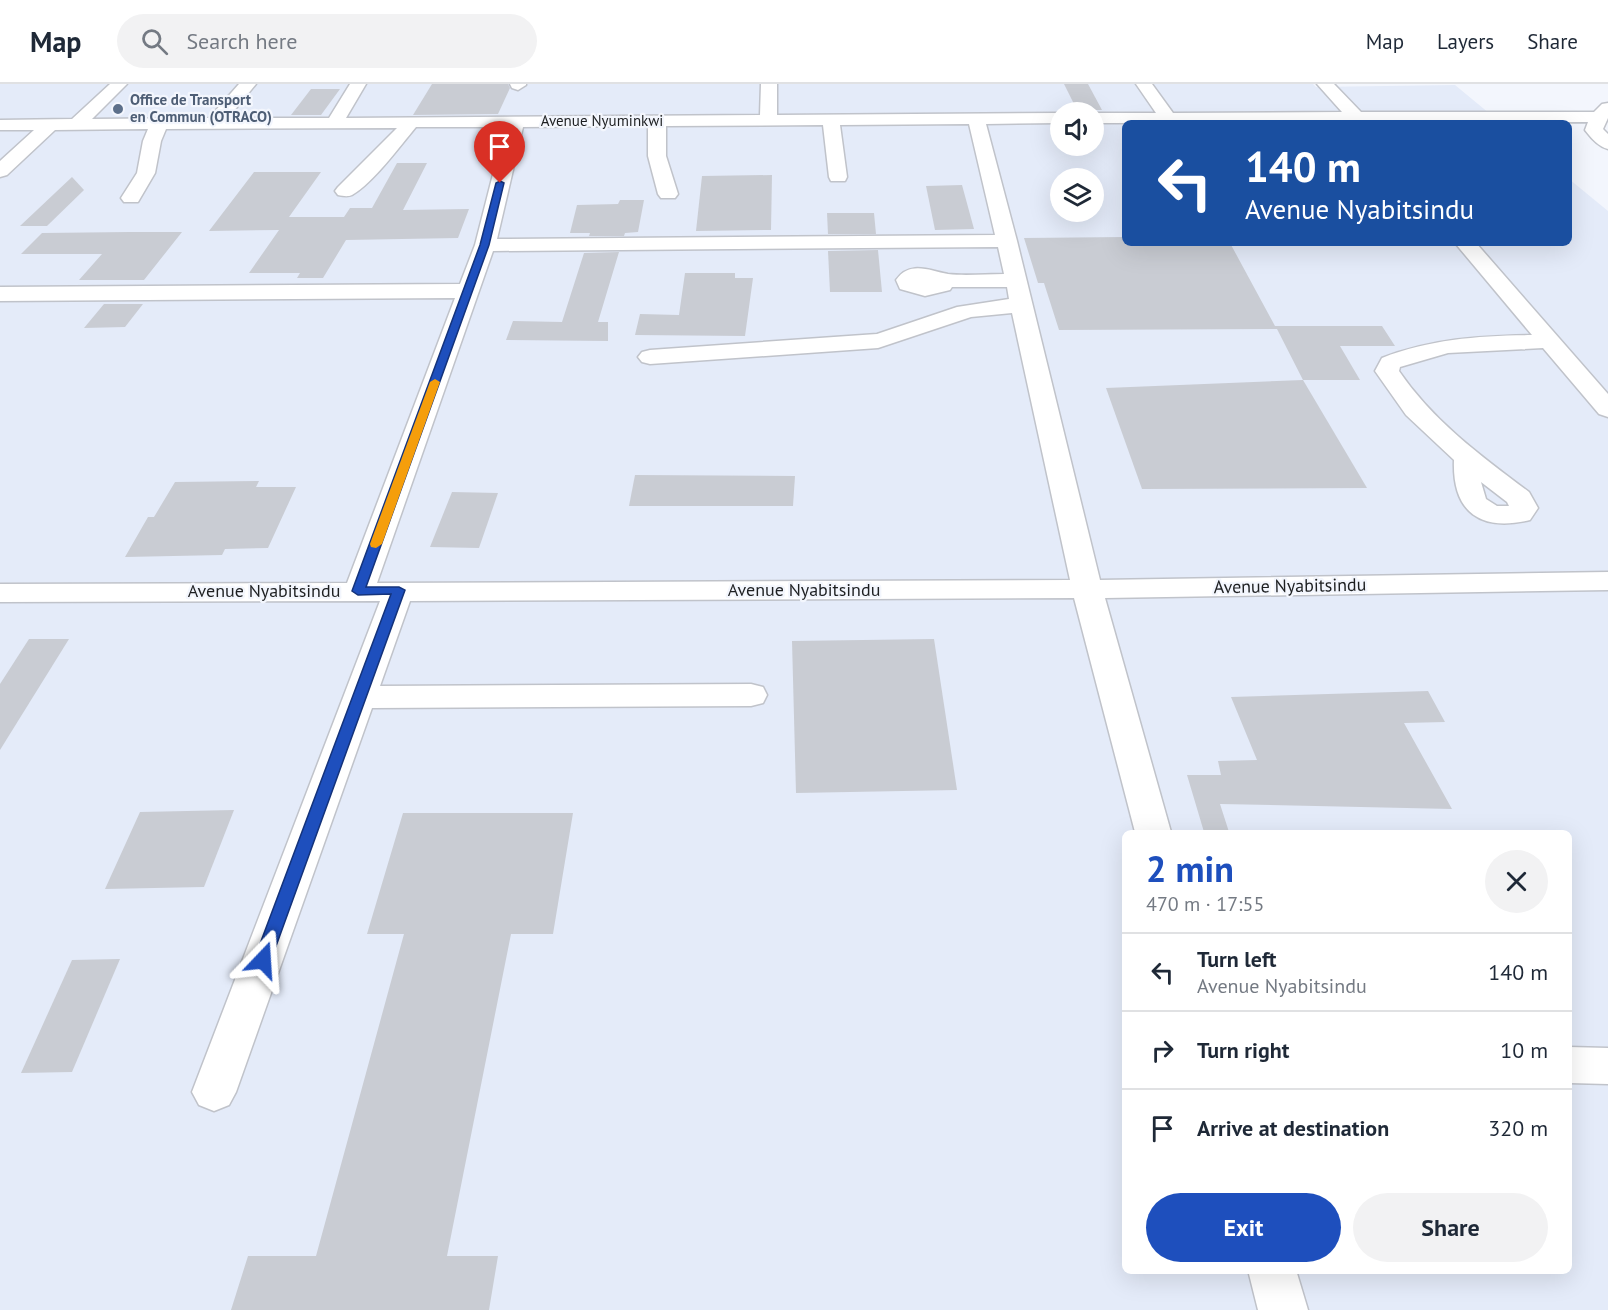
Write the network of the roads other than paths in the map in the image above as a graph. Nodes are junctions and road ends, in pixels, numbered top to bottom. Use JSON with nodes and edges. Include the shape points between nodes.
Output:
{"nodes":[{"id":1,"x":119,"y":84,"type":"edge"},
{"id":2,"x":248,"y":84,"type":"edge"},
{"id":3,"x":358,"y":84,"type":"edge"},
{"id":4,"x":769,"y":84,"type":"edge"},
{"id":5,"x":1144,"y":84,"type":"edge"},
{"id":6,"x":1325,"y":84,"type":"edge"},
{"id":7,"x":1603,"y":112,"type":"edge"},
{"id":8,"x":975,"y":118,"type":"junction"},
{"id":9,"x":1050,"y":118,"type":"edge"},
{"id":10,"x":1104,"y":118,"type":"edge"},
{"id":11,"x":1168,"y":118,"type":"junction"},
{"id":12,"x":768,"y":119,"type":"junction"},
{"id":13,"x":831,"y":119,"type":"junction"},
{"id":14,"x":1358,"y":120,"type":"edge"},
{"id":15,"x":657,"y":121,"type":"junction"},
{"id":16,"x":515,"y":122,"type":"junction"},
{"id":17,"x":334,"y":123,"type":"junction"},
{"id":18,"x":411,"y":123,"type":"junction"},
{"id":19,"x":0,"y":125,"type":"edge"},
{"id":20,"x":50,"y":125,"type":"junction"},
{"id":21,"x":76,"y":125,"type":"junction"},
{"id":22,"x":159,"y":125,"type":"junction"},
{"id":23,"x":213,"y":125,"type":"junction"},
{"id":24,"x":1608,"y":144,"type":"edge"},
{"id":25,"x":0,"y":171,"type":"edge"},
{"id":26,"x":838,"y":177,"type":"dead end"},
{"id":27,"x":345,"y":191,"type":"dead end"},
{"id":28,"x":668,"y":194,"type":"dead end"},
{"id":29,"x":131,"y":198,"type":"dead end"},
{"id":30,"x":1007,"y":241,"type":"junction"},
{"id":31,"x":760,"y":243,"type":"junction"},
{"id":32,"x":485,"y":245,"type":"junction"},
{"id":33,"x":1468,"y":246,"type":"edge"},
{"id":34,"x":891,"y":264,"type":"junction"},
{"id":35,"x":756,"y":267,"type":"dead end"},
{"id":36,"x":1016,"y":282,"type":"junction"},
{"id":37,"x":468,"y":291,"type":"junction"},
{"id":38,"x":0,"y":294,"type":"edge"},
{"id":39,"x":1022,"y":306,"type":"junction"},
{"id":40,"x":1549,"y":341,"type":"junction"},
{"id":41,"x":650,"y":357,"type":"dead end"},
{"id":42,"x":1576,"y":372,"type":"junction"},
{"id":43,"x":1608,"y":372,"type":"edge"},
{"id":44,"x":1608,"y":409,"type":"edge"},
{"id":45,"x":1467,"y":459,"type":"dead end"},
{"id":46,"x":1608,"y":581,"type":"edge"},
{"id":47,"x":1087,"y":589,"type":"junction"},
{"id":48,"x":399,"y":590,"type":"junction"},
{"id":49,"x":358,"y":591,"type":"junction"},
{"id":50,"x":0,"y":593,"type":"edge"},
{"id":51,"x":751,"y":695,"type":"dead end"},
{"id":52,"x":359,"y":697,"type":"junction"},
{"id":53,"x":1152,"y":830,"type":"edge"},
{"id":54,"x":1572,"y":1065,"type":"edge"},
{"id":55,"x":1608,"y":1066,"type":"edge"},
{"id":56,"x":214,"y":1092,"type":"dead end"},
{"id":57,"x":1273,"y":1274,"type":"edge"},
{"id":58,"x":1283,"y":1310,"type":"edge"}],
"edges":[{"from":1,"to":21,"type":"street"},
{"from":2,"to":23,"type":"street"},
{"from":3,"to":17,"type":"street"},
{"from":4,"to":12,"type":"street"},
{"from":5,"to":11,"type":"street"},
{"from":6,"to":14,"type":"street"},
{"from":7,"to":14,"type":"street"},
{"from":7,"to":24,"type":"street","via":[[1594,130]]},
{"from":8,"to":9,"type":"street","name":"Avenue Nyuminkwi"},
{"from":8,"to":13,"type":"street","name":"Avenue Nyuminkwi"},
{"from":8,"to":30,"type":"street"},
{"from":10,"to":11,"type":"street"},
{"from":11,"to":14,"type":"street"},
{"from":12,"to":13,"type":"street","name":"Avenue Nyuminkwi"},
{"from":12,"to":15,"type":"street","name":"Avenue Nyuminkwi"},
{"from":13,"to":26,"type":"street"},
{"from":15,"to":16,"type":"street","name":"Avenue Nyuminkwi"},
{"from":15,"to":28,"type":"street","via":[[657,156]]},
{"from":16,"to":18,"type":"street","name":"Avenue Nyuminkwi"},
{"from":16,"to":32,"type":"street"},
{"from":17,"to":18,"type":"street","name":"Avenue Nyuminkwi"},
{"from":17,"to":23,"type":"street","name":"Avenue Nyuminkwi"},
{"from":18,"to":27,"type":"street"},
{"from":19,"to":20,"type":"street","name":"Avenue Nyuminkwi"},
{"from":20,"to":21,"type":"street","name":"Avenue Nyuminkwi"},
{"from":20,"to":25,"type":"street"},
{"from":21,"to":22,"type":"street","name":"Avenue Nyuminkwi"},
{"from":22,"to":23,"type":"street","name":"Avenue Nyuminkwi"},
{"from":22,"to":29,"type":"street","via":[[146,173]]},
{"from":30,"to":34,"type":"street"},
{"from":30,"to":36,"type":"street"},
{"from":31,"to":32,"type":"street"},
{"from":31,"to":34,"type":"street"},
{"from":31,"to":35,"type":"street"},
{"from":32,"to":37,"type":"street"},
{"from":33,"to":40,"type":"street"},
{"from":34,"to":36,"type":"street","via":[[943,280]]},
{"from":36,"to":39,"type":"street"},
{"from":37,"to":38,"type":"street"},
{"from":37,"to":49,"type":"street"},
{"from":39,"to":41,"type":"street","via":[[959,313],[878,341]]},
{"from":39,"to":47,"type":"street"},
{"from":40,"to":42,"type":"street"},
{"from":40,"to":45,"type":"street","via":[[1443,346],[1390,363],[1387,371],[1395,383],[1436,434]]},
{"from":42,"to":43,"type":"street"},
{"from":42,"to":44,"type":"street"},
{"from":46,"to":47,"type":"street","name":"Avenue Nyabitsindu"},
{"from":47,"to":48,"type":"street","name":"Avenue Nyabitsindu"},
{"from":47,"to":53,"type":"street"},
{"from":48,"to":49,"type":"street","name":"Avenue Nyabitsindu"},
{"from":48,"to":52,"type":"street"},
{"from":49,"to":50,"type":"street","name":"Avenue Nyabitsindu"},
{"from":51,"to":52,"type":"street"},
{"from":52,"to":56,"type":"street"},
{"from":54,"to":55,"type":"street"},
{"from":57,"to":58,"type":"street"}]}
